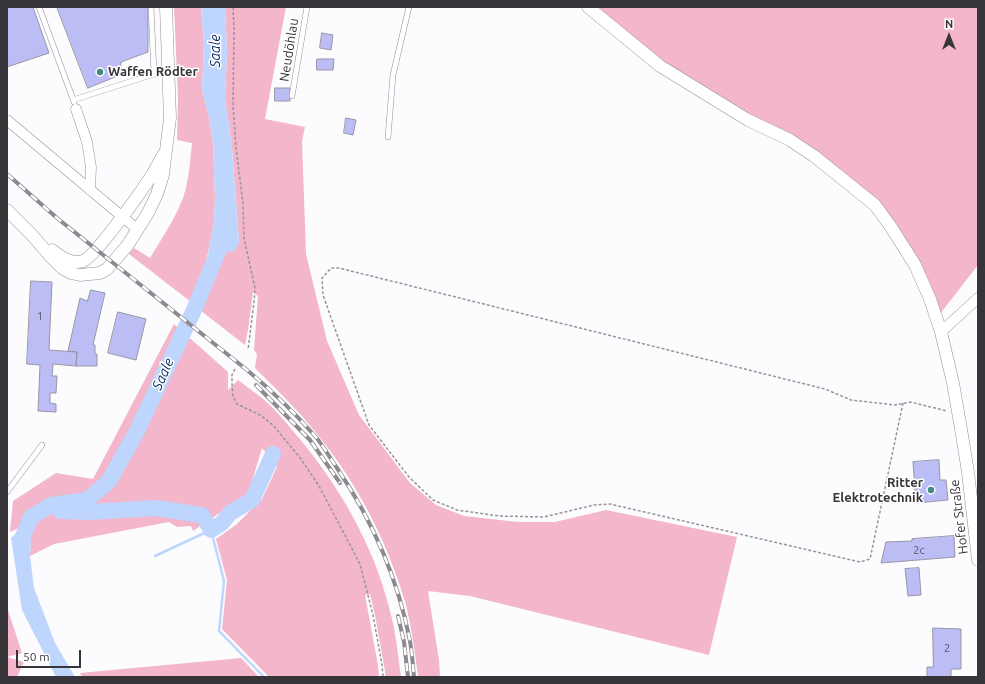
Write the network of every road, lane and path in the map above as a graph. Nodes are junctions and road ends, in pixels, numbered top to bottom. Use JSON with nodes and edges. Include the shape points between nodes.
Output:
{"nodes":[{"id":1,"x":39,"y":7,"type":"edge"},
{"id":2,"x":151,"y":7,"type":"edge"},
{"id":3,"x":166,"y":7,"type":"edge"},
{"id":4,"x":233,"y":7,"type":"edge"},
{"id":5,"x":307,"y":7,"type":"edge"},
{"id":6,"x":409,"y":7,"type":"edge"},
{"id":7,"x":588,"y":7,"type":"edge"},
{"id":8,"x":292,"y":96,"type":"dead end"},
{"id":9,"x":75,"y":105,"type":"junction"},
{"id":10,"x":7,"y":120,"type":"edge"},
{"id":11,"x":388,"y":137,"type":"dead end"},
{"id":12,"x":165,"y":151,"type":"junction"},
{"id":13,"x":90,"y":190,"type":"junction"},
{"id":14,"x":7,"y":210,"type":"edge"},
{"id":15,"x":122,"y":216,"type":"junction"},
{"id":16,"x":137,"y":229,"type":"junction"},
{"id":17,"x":31,"y":234,"type":"junction"},
{"id":18,"x":978,"y":298,"type":"edge"},
{"id":19,"x":941,"y":332,"type":"junction"},
{"id":20,"x":248,"y":350,"type":"dead end"},
{"id":21,"x":235,"y":369,"type":"dead end"},
{"id":22,"x":903,"y":403,"type":"junction"},
{"id":23,"x":959,"y":414,"type":"junction"},
{"id":24,"x":42,"y":445,"type":"dead end"},
{"id":25,"x":7,"y":492,"type":"edge"},
{"id":26,"x":978,"y":551,"type":"edge"},
{"id":27,"x":978,"y":560,"type":"edge"},
{"id":28,"x":383,"y":677,"type":"edge"}],
"edges":[{"from":1,"to":9,"type":"lane"},
{"from":2,"to":9,"type":"lane","via":[[154,74]]},
{"from":3,"to":12,"type":"street","via":[[170,118]]},
{"from":4,"to":20,"type":"path","via":[[233,105],[236,148],[243,203],[244,238],[255,288]]},
{"from":5,"to":8,"type":"lane","name":"Neudöhlau"},
{"from":6,"to":11,"type":"lane","via":[[393,75]]},
{"from":7,"to":19,"type":"street","name":"Hofer Straße","via":[[660,66],[748,120],[790,140],[847,181],[875,205],[915,265]]},
{"from":9,"to":13,"type":"street","via":[[87,142],[91,167]]},
{"from":10,"to":13,"type":"street"},
{"from":12,"to":15,"type":"street","via":[[153,174]]},
{"from":12,"to":16,"type":"street","via":[[163,175],[157,194]]},
{"from":13,"to":15,"type":"street"},
{"from":14,"to":17,"type":"street"},
{"from":15,"to":16,"type":"street"},
{"from":15,"to":17,"type":"street","via":[[91,255],[83,261],[62,258]]},
{"from":16,"to":17,"type":"street","via":[[127,246],[107,268],[91,275],[71,273],[62,268]]},
{"from":18,"to":19,"type":"street"},
{"from":19,"to":23,"type":"street","name":"Hofer Straße"},
{"from":21,"to":28,"type":"path","via":[[232,384],[237,404],[260,415],[272,425],[301,459],[319,486],[360,564]]},
{"from":22,"to":22,"type":"path","via":[[895,405],[851,400],[825,389],[339,268],[330,268],[322,278],[323,295],[369,425],[409,477],[433,500],[457,510],[499,516],[544,517],[610,504],[860,562],[870,559]]},
{"from":22,"to":23,"type":"path","via":[[910,402]]},
{"from":23,"to":26,"type":"street","name":"Hofer Straße"},
{"from":24,"to":25,"type":"lane"},
{"from":26,"to":27,"type":"street","name":"Hofer Straße"}]}
